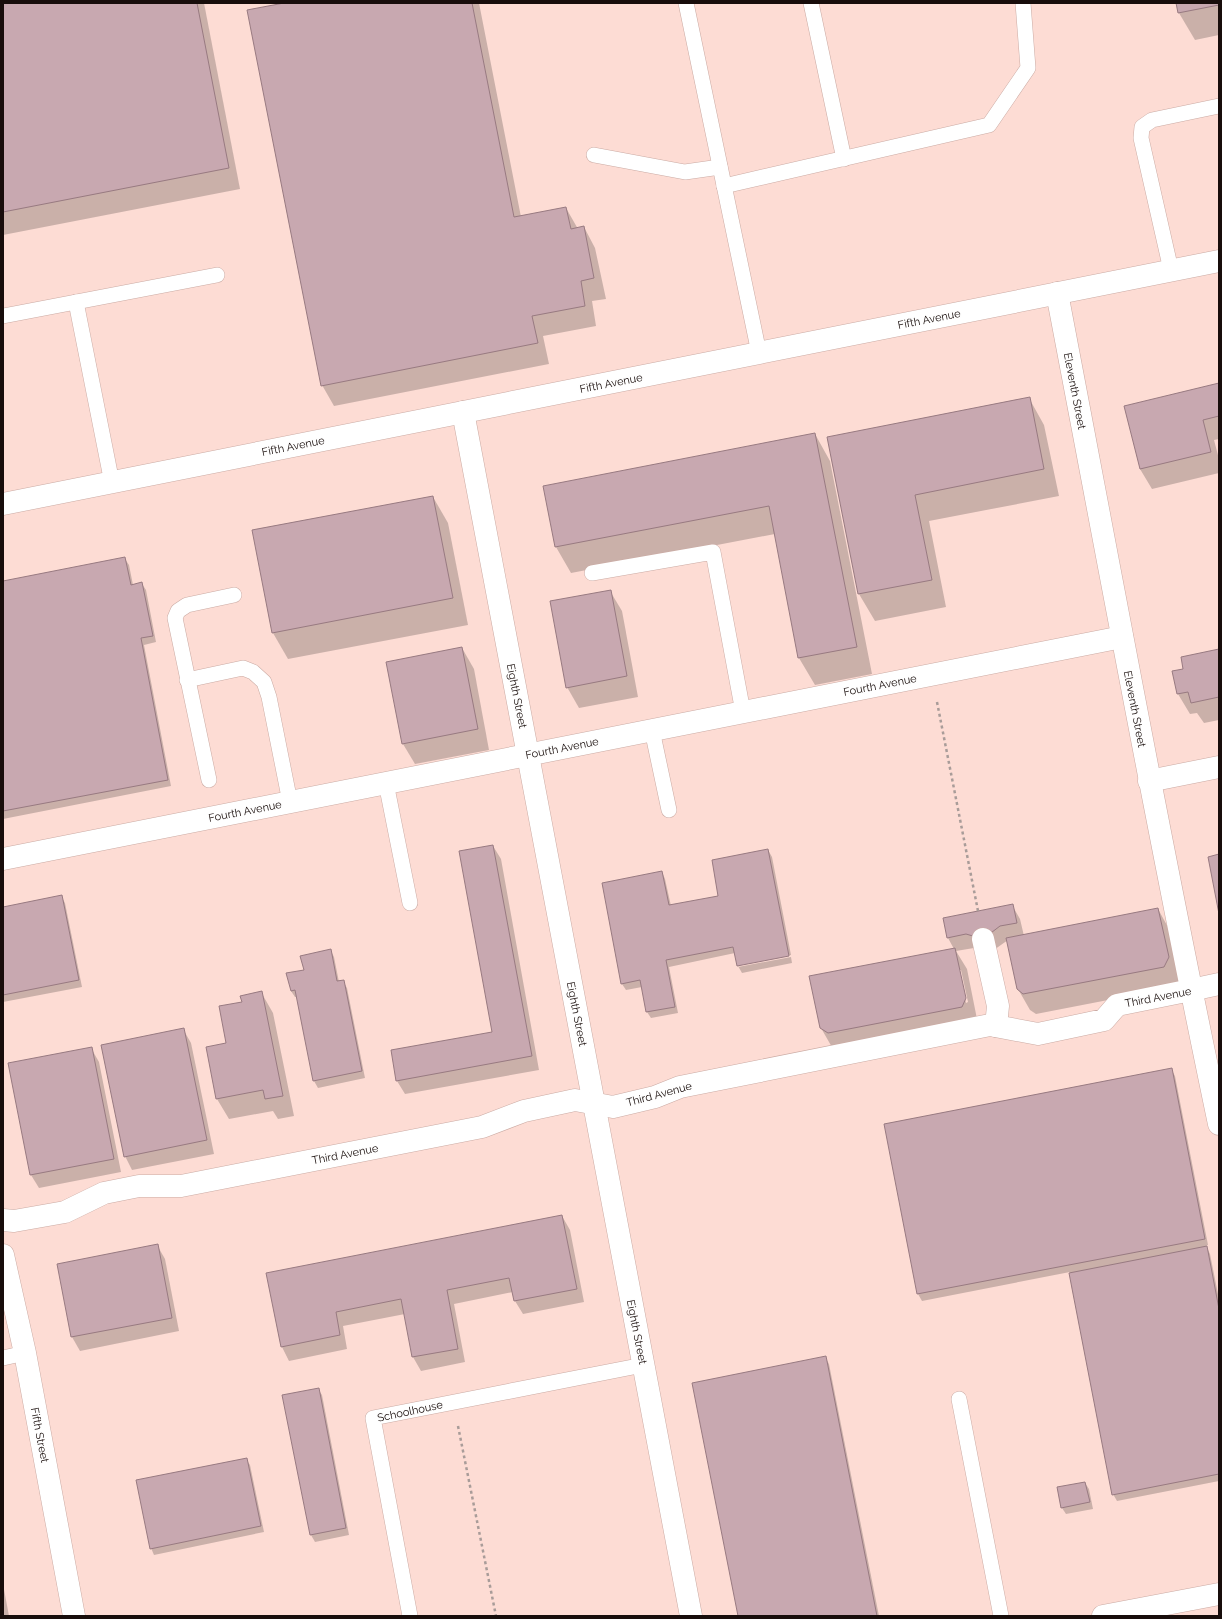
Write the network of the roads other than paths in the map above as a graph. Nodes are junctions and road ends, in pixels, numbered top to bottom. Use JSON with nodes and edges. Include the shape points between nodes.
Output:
{"nodes":[{"id":1,"x":686,"y":3,"type":"edge"},
{"id":2,"x":811,"y":3,"type":"edge"},
{"id":3,"x":1023,"y":3,"type":"edge"},
{"id":4,"x":1219,"y":106,"type":"edge"},
{"id":5,"x":594,"y":155,"type":"dead end"},
{"id":6,"x":844,"y":159,"type":"junction"},
{"id":7,"x":720,"y":167,"type":"junction"},
{"id":8,"x":724,"y":186,"type":"junction"},
{"id":9,"x":1219,"y":261,"type":"edge"},
{"id":10,"x":1171,"y":270,"type":"junction"},
{"id":11,"x":217,"y":275,"type":"dead end"},
{"id":12,"x":1057,"y":293,"type":"junction"},
{"id":13,"x":76,"y":302,"type":"junction"},
{"id":14,"x":3,"y":316,"type":"edge"},
{"id":15,"x":759,"y":353,"type":"junction"},
{"id":16,"x":463,"y":412,"type":"junction"},
{"id":17,"x":112,"y":483,"type":"junction"},
{"id":18,"x":3,"y":504,"type":"edge"},
{"id":19,"x":592,"y":573,"type":"dead end"},
{"id":20,"x":234,"y":595,"type":"dead end"},
{"id":21,"x":1122,"y":637,"type":"junction"},
{"id":22,"x":187,"y":680,"type":"junction"},
{"id":23,"x":743,"y":712,"type":"junction"},
{"id":24,"x":652,"y":730,"type":"junction"},
{"id":25,"x":528,"y":755,"type":"junction"},
{"id":26,"x":1219,"y":767,"type":"edge"},
{"id":27,"x":209,"y":780,"type":"dead end"},
{"id":28,"x":1149,"y":781,"type":"junction"},
{"id":29,"x":386,"y":783,"type":"junction"},
{"id":30,"x":290,"y":802,"type":"junction"},
{"id":31,"x":669,"y":810,"type":"dead end"},
{"id":32,"x":3,"y":859,"type":"edge"},
{"id":33,"x":410,"y":903,"type":"dead end"},
{"id":34,"x":983,"y":939,"type":"dead end"},
{"id":35,"x":1219,"y":984,"type":"edge"},
{"id":36,"x":1190,"y":990,"type":"junction"},
{"id":37,"x":996,"y":1026,"type":"junction"},
{"id":38,"x":594,"y":1103,"type":"junction"},
{"id":39,"x":1219,"y":1124,"type":"edge"},
{"id":40,"x":3,"y":1220,"type":"edge"},
{"id":41,"x":3,"y":1255,"type":"edge"},
{"id":42,"x":24,"y":1353,"type":"junction"},
{"id":43,"x":3,"y":1358,"type":"edge"},
{"id":44,"x":643,"y":1365,"type":"junction"},
{"id":45,"x":959,"y":1399,"type":"dead end"},
{"id":46,"x":1219,"y":1594,"type":"edge"},
{"id":47,"x":74,"y":1616,"type":"edge"},
{"id":48,"x":410,"y":1616,"type":"edge"},
{"id":49,"x":691,"y":1616,"type":"edge"},
{"id":50,"x":1001,"y":1616,"type":"edge"},
{"id":51,"x":1107,"y":1616,"type":"edge"}],
"edges":[{"from":1,"to":7,"type":"lane"},
{"from":2,"to":6,"type":"lane"},
{"from":3,"to":6,"type":"lane","via":[[1028,68],[989,125]]},
{"from":4,"to":10,"type":"lane","via":[[1152,120],[1142,127],[1141,138]]},
{"from":5,"to":7,"type":"lane","via":[[685,172]]},
{"from":6,"to":8,"type":"lane"},
{"from":7,"to":8,"type":"lane"},
{"from":8,"to":15,"type":"lane"},
{"from":9,"to":10,"type":"street","name":"Fifth Avenue"},
{"from":10,"to":12,"type":"street","name":"Fifth Avenue"},
{"from":11,"to":13,"type":"lane"},
{"from":12,"to":15,"type":"street","name":"Fifth Avenue"},
{"from":12,"to":21,"type":"street","name":"Eleventh Street"},
{"from":13,"to":14,"type":"lane"},
{"from":13,"to":17,"type":"lane"},
{"from":15,"to":16,"type":"street","name":"Fifth Avenue"},
{"from":16,"to":17,"type":"street","name":"Fifth Avenue"},
{"from":16,"to":25,"type":"street","name":"Eighth Street"},
{"from":17,"to":18,"type":"street","name":"Fifth Avenue"},
{"from":19,"to":23,"type":"lane","via":[[713,552]]},
{"from":20,"to":22,"type":"lane","via":[[187,605],[178,610],[175,618]]},
{"from":21,"to":23,"type":"street","name":"Fourth Avenue"},
{"from":21,"to":28,"type":"street","name":"Eleventh Street"},
{"from":22,"to":27,"type":"lane"},
{"from":22,"to":30,"type":"lane","via":[[243,668],[253,672],[264,682]]},
{"from":23,"to":24,"type":"street","name":"Fourth Avenue"},
{"from":24,"to":25,"type":"street","name":"Fourth Avenue"},
{"from":24,"to":31,"type":"lane"},
{"from":25,"to":29,"type":"street","name":"Fourth Avenue"},
{"from":25,"to":38,"type":"street","name":"Eighth Street"},
{"from":26,"to":28,"type":"street"},
{"from":28,"to":36,"type":"street","name":"Eleventh Street"},
{"from":29,"to":30,"type":"street","name":"Fourth Avenue"},
{"from":29,"to":33,"type":"lane"},
{"from":30,"to":32,"type":"street","name":"Fourth Avenue"},
{"from":34,"to":37,"type":"street","via":[[998,1006]]},
{"from":35,"to":36,"type":"street","name":"Third Avenue"},
{"from":36,"to":37,"type":"street","name":"Third Avenue","via":[[1117,1005],[1104,1020],[1038,1034]]},
{"from":36,"to":39,"type":"street","name":"Eleventh Street"},
{"from":37,"to":38,"type":"street","name":"Third Avenue","via":[[990,1025],[680,1087],[654,1097],[613,1107]]},
{"from":38,"to":40,"type":"street","name":"Third Avenue","via":[[575,1100],[524,1111],[482,1127],[181,1186],[139,1186],[104,1193],[65,1212],[14,1221]]},
{"from":38,"to":44,"type":"street","name":"Eighth Street"},
{"from":41,"to":42,"type":"street","name":"Fifth Street"},
{"from":42,"to":43,"type":"lane"},
{"from":42,"to":47,"type":"street","name":"Fifth Street"},
{"from":44,"to":48,"type":"lane","name":"Schoolhouse","via":[[373,1418]]},
{"from":44,"to":49,"type":"street","name":"Eighth Street"},
{"from":45,"to":50,"type":"lane"},
{"from":46,"to":51,"type":"street"}]}
